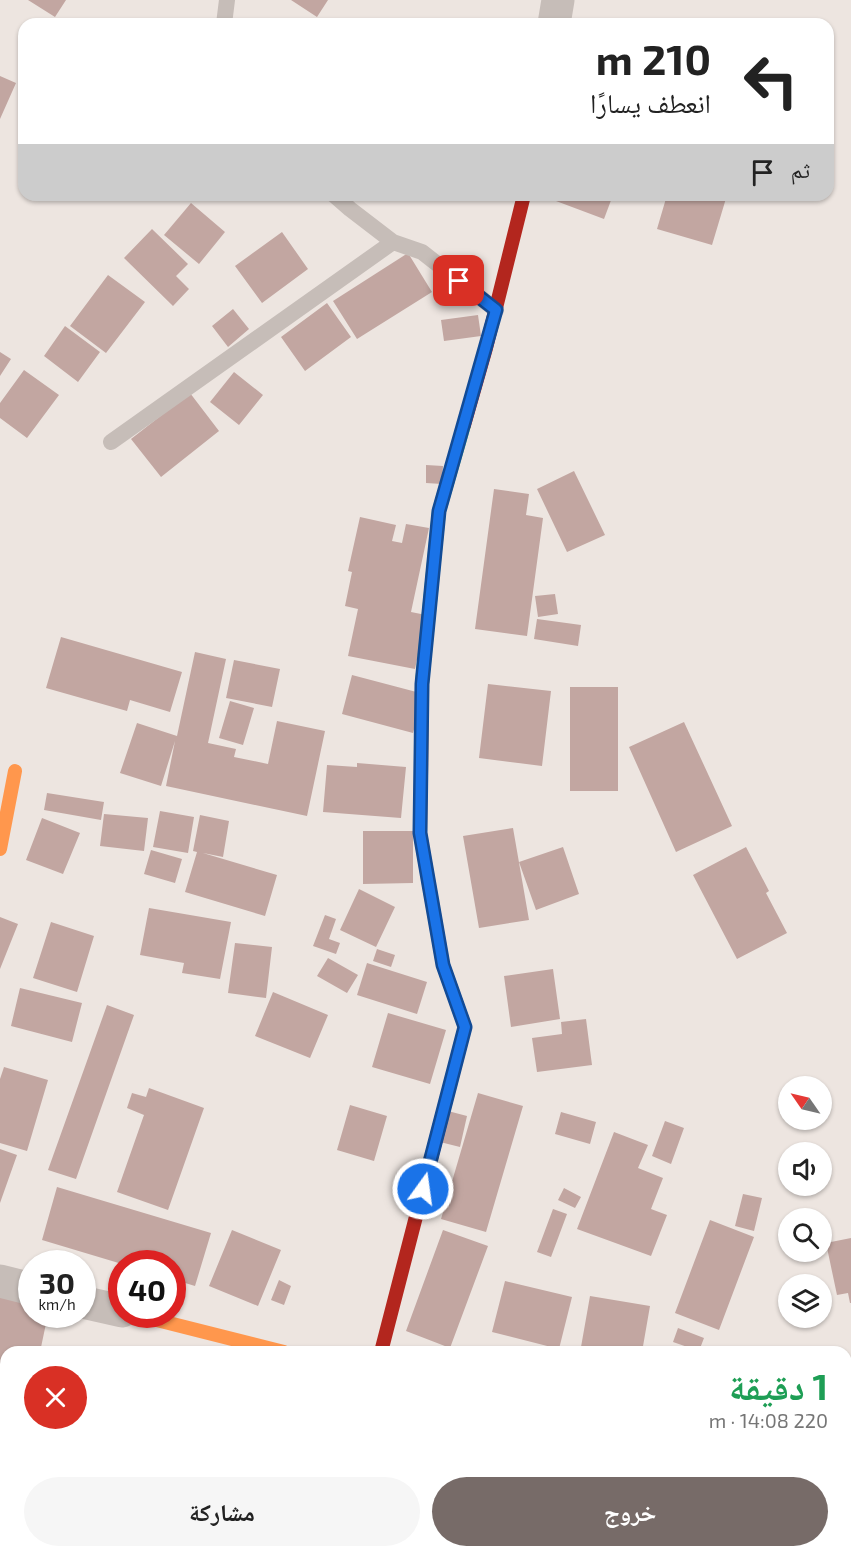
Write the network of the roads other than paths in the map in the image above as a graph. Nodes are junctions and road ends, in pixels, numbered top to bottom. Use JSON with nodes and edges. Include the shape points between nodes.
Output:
{"nodes":[{"id":1,"x":226,"y":0,"type":"edge"},
{"id":2,"x":558,"y":0,"type":"edge"},
{"id":3,"x":224,"y":18,"type":"edge"},
{"id":4,"x":555,"y":18,"type":"edge"},
{"id":5,"x":341,"y":201,"type":"edge"},
{"id":6,"x":523,"y":201,"type":"edge"},
{"id":7,"x":393,"y":242,"type":"junction"},
{"id":8,"x":496,"y":310,"type":"junction"},
{"id":9,"x":111,"y":442,"type":"dead end"},
{"id":10,"x":15,"y":771,"type":"dead end"},
{"id":11,"x":0,"y":849,"type":"edge"},
{"id":12,"x":0,"y":1281,"type":"edge"},
{"id":13,"x":18,"y":1286,"type":"edge"},
{"id":14,"x":186,"y":1328,"type":"edge"},
{"id":15,"x":260,"y":1346,"type":"edge"},
{"id":16,"x":383,"y":1346,"type":"edge"}],
"edges":[{"from":1,"to":3,"type":"lane"},
{"from":2,"to":4,"type":"street"},
{"from":5,"to":7,"type":"lane"},
{"from":6,"to":8,"type":"street"},
{"from":7,"to":8,"type":"lane","via":[[422,252]]},
{"from":7,"to":9,"type":"lane"},
{"from":8,"to":16,"type":"street","via":[[439,511],[422,684],[420,833],[443,965],[465,1027]]},
{"from":10,"to":11,"type":"street"},
{"from":12,"to":13,"type":"street"},
{"from":14,"to":15,"type":"street"}]}
